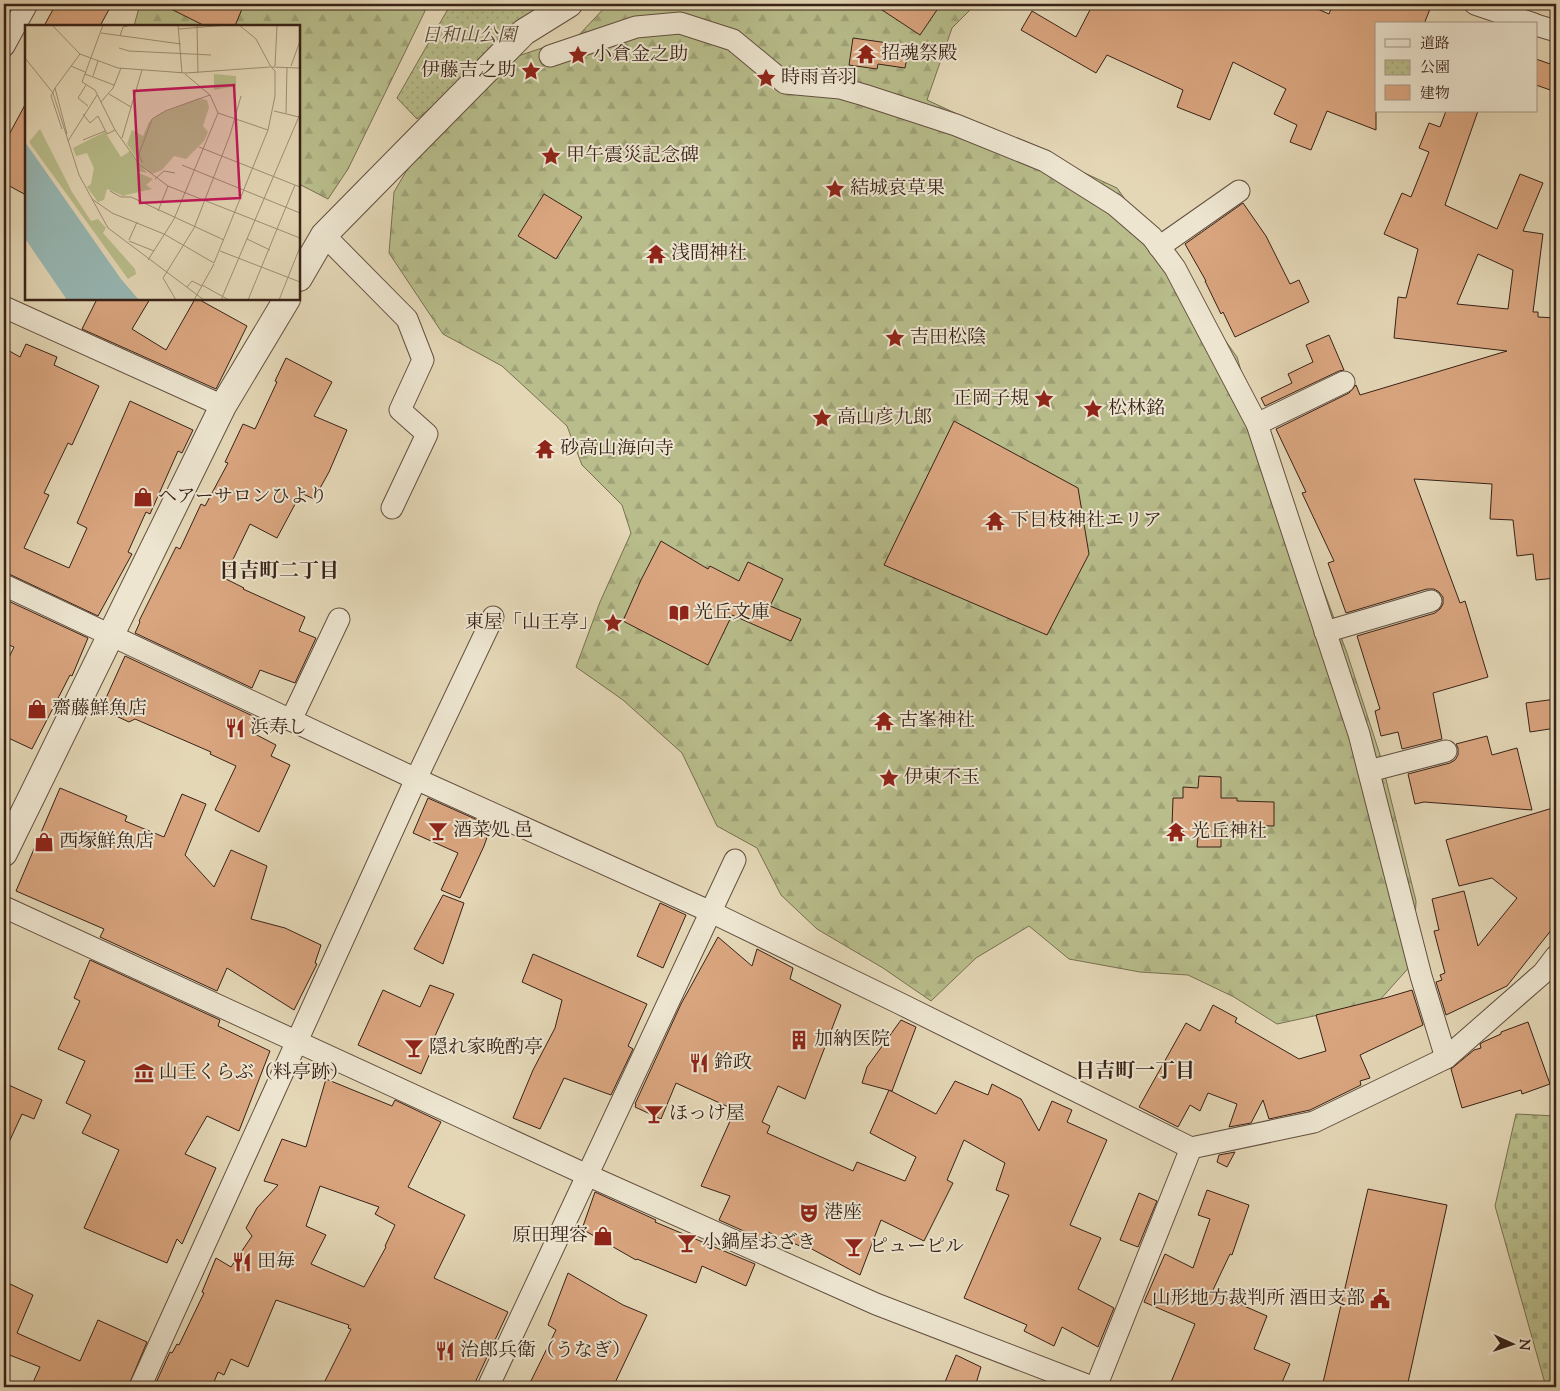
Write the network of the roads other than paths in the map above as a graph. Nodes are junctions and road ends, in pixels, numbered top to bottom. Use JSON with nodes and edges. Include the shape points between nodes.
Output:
{"nodes":[{"id":1,"x":27,"y":4,"type":"edge"},
{"id":2,"x":569,"y":4,"type":"edge"},
{"id":3,"x":1475,"y":4,"type":"edge"},
{"id":4,"x":1529,"y":22,"type":"edge"},
{"id":5,"x":1538,"y":25,"type":"edge"},
{"id":6,"x":1556,"y":31,"type":"edge"},
{"id":7,"x":4,"y":46,"type":"edge"},
{"id":8,"x":550,"y":56,"type":"dead end"},
{"id":9,"x":1239,"y":191,"type":"dead end"},
{"id":10,"x":324,"y":235,"type":"junction"},
{"id":11,"x":1160,"y":247,"type":"junction"},
{"id":12,"x":300,"y":276,"type":"edge"},
{"id":13,"x":286,"y":300,"type":"edge"},
{"id":14,"x":4,"y":307,"type":"edge"},
{"id":15,"x":1344,"y":382,"type":"dead end"},
{"id":16,"x":223,"y":406,"type":"junction"},
{"id":17,"x":1257,"y":424,"type":"junction"},
{"id":18,"x":392,"y":508,"type":"dead end"},
{"id":19,"x":4,"y":585,"type":"edge"},
{"id":20,"x":1431,"y":602,"type":"dead end"},
{"id":21,"x":493,"y":618,"type":"dead end"},
{"id":22,"x":339,"y":619,"type":"dead end"},
{"id":23,"x":1325,"y":632,"type":"junction"},
{"id":24,"x":111,"y":636,"type":"junction"},
{"id":25,"x":291,"y":720,"type":"junction"},
{"id":26,"x":1446,"y":751,"type":"dead end"},
{"id":27,"x":1369,"y":771,"type":"junction"},
{"id":28,"x":416,"y":779,"type":"junction"},
{"id":29,"x":4,"y":853,"type":"edge"},
{"id":30,"x":735,"y":860,"type":"dead end"},
{"id":31,"x":4,"y":907,"type":"edge"},
{"id":32,"x":711,"y":912,"type":"junction"},
{"id":33,"x":1556,"y":956,"type":"edge"},
{"id":34,"x":297,"y":1042,"type":"junction"},
{"id":35,"x":1446,"y":1058,"type":"junction"},
{"id":36,"x":1191,"y":1148,"type":"junction"},
{"id":37,"x":587,"y":1175,"type":"junction"},
{"id":38,"x":140,"y":1387,"type":"edge"},
{"id":39,"x":488,"y":1387,"type":"edge"},
{"id":40,"x":1092,"y":1387,"type":"edge"},
{"id":41,"x":1096,"y":1387,"type":"edge"}],
"edges":[{"from":1,"to":7,"type":"street"},
{"from":2,"to":10,"type":"street","via":[[524,32]]},
{"from":3,"to":4,"type":"street"},
{"from":5,"to":6,"type":"street"},
{"from":8,"to":11,"type":"street","via":[[636,27],[680,23],[733,40],[785,83],[840,88],[864,95],[956,125],[1045,161],[1115,205]]},
{"from":9,"to":11,"type":"street"},
{"from":10,"to":12,"type":"street"},
{"from":10,"to":18,"type":"street","via":[[407,319],[422,360],[400,410],[427,434]]},
{"from":11,"to":17,"type":"street","via":[[1175,268]]},
{"from":13,"to":16,"type":"street"},
{"from":14,"to":16,"type":"street"},
{"from":15,"to":17,"type":"street"},
{"from":16,"to":24,"type":"street"},
{"from":17,"to":23,"type":"street"},
{"from":19,"to":24,"type":"street"},
{"from":20,"to":23,"type":"street"},
{"from":21,"to":28,"type":"street"},
{"from":22,"to":25,"type":"street"},
{"from":23,"to":27,"type":"street","via":[[1360,734]]},
{"from":24,"to":25,"type":"street"},
{"from":24,"to":29,"type":"street"},
{"from":25,"to":28,"type":"street"},
{"from":26,"to":27,"type":"street"},
{"from":27,"to":35,"type":"street","via":[[1421,976]]},
{"from":28,"to":32,"type":"street"},
{"from":28,"to":34,"type":"street"},
{"from":30,"to":32,"type":"street"},
{"from":31,"to":34,"type":"street"},
{"from":32,"to":36,"type":"street"},
{"from":32,"to":37,"type":"street"},
{"from":33,"to":35,"type":"street","via":[[1543,973]]},
{"from":34,"to":37,"type":"street"},
{"from":34,"to":38,"type":"street"},
{"from":35,"to":36,"type":"street","via":[[1314,1122]]},
{"from":36,"to":41,"type":"street"},
{"from":37,"to":39,"type":"street"},
{"from":37,"to":40,"type":"street","via":[[876,1304]]}]}
